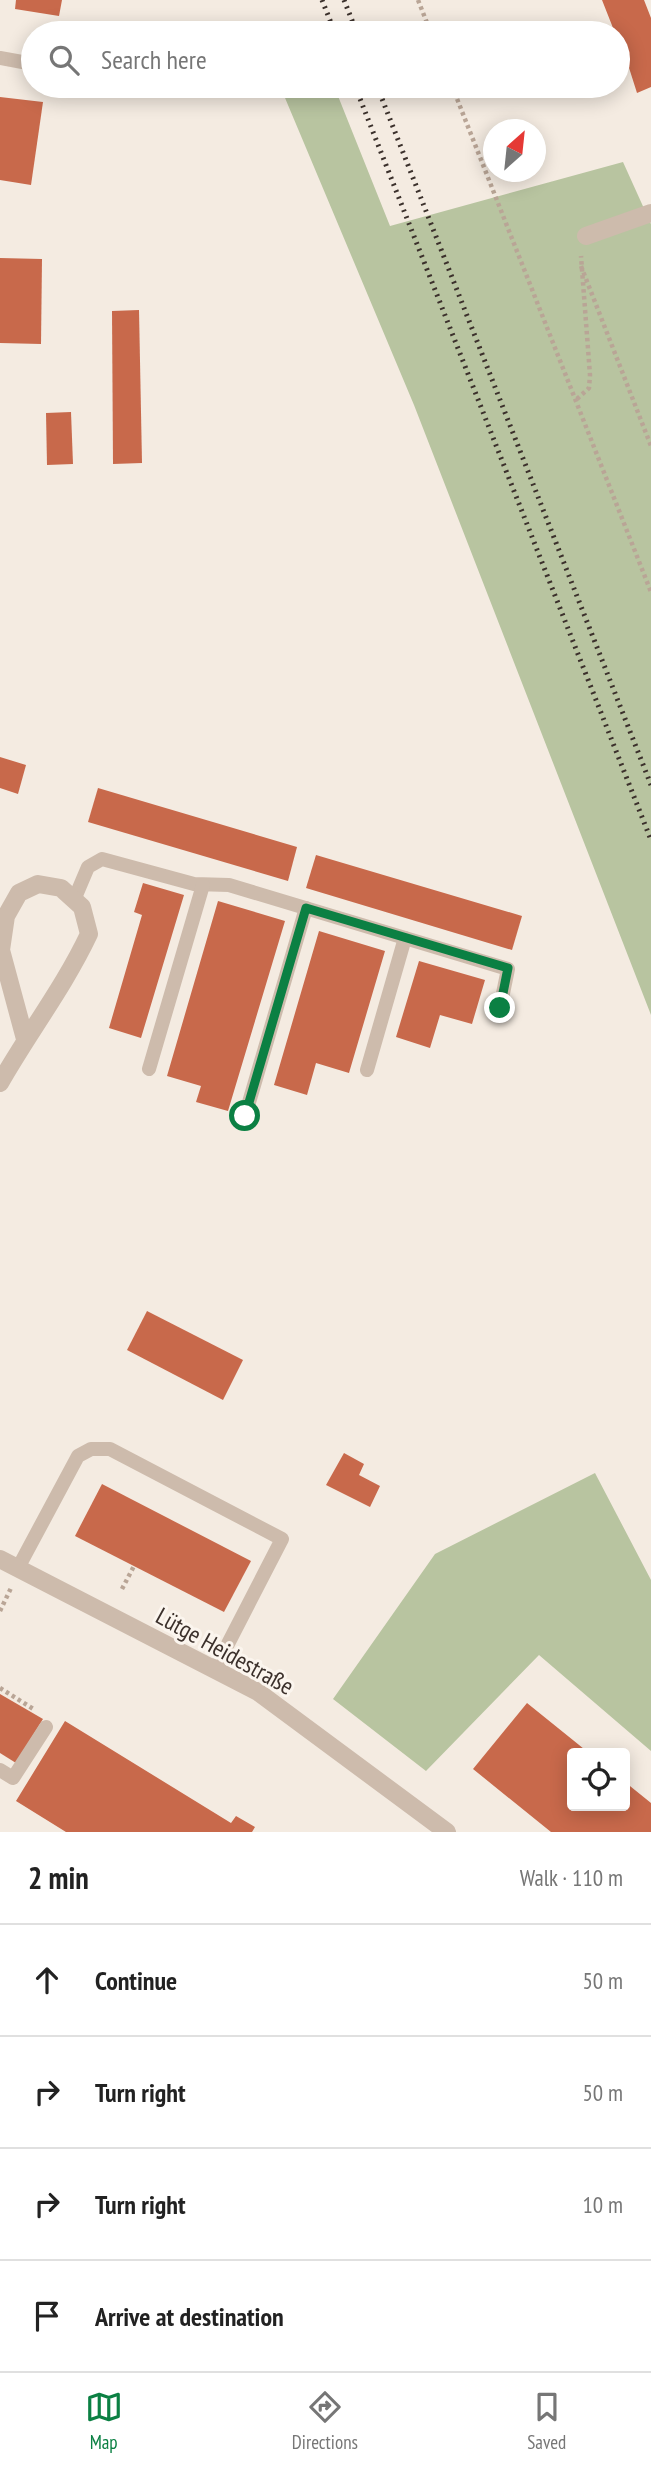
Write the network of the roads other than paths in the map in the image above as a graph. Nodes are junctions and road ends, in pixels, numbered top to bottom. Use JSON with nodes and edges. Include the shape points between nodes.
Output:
{"nodes":[{"id":1,"x":0,"y":58,"type":"edge"},
{"id":2,"x":21,"y":62,"type":"edge"},
{"id":3,"x":651,"y":213,"type":"edge"},
{"id":4,"x":586,"y":236,"type":"road end"},
{"id":5,"x":202,"y":885,"type":"junction"},
{"id":6,"x":74,"y":900,"type":"junction"},
{"id":7,"x":306,"y":908,"type":"junction"},
{"id":8,"x":405,"y":938,"type":"junction"},
{"id":9,"x":500,"y":1008,"type":"dead end"},
{"id":10,"x":25,"y":1039,"type":"junction"},
{"id":11,"x":149,"y":1069,"type":"dead end"},
{"id":12,"x":367,"y":1070,"type":"dead end"},
{"id":13,"x":0,"y":1083,"type":"edge"},
{"id":14,"x":245,"y":1116,"type":"dead end"},
{"id":15,"x":0,"y":1559,"type":"edge"},
{"id":16,"x":18,"y":1568,"type":"junction"},
{"id":17,"x":215,"y":1669,"type":"junction"},
{"id":18,"x":46,"y":1727,"type":"road end"},
{"id":19,"x":0,"y":1770,"type":"edge"},
{"id":20,"x":447,"y":1832,"type":"edge"}],
"edges":[{"from":1,"to":2,"type":"lane"},
{"from":3,"to":4,"type":"street"},
{"from":5,"to":6,"type":"lane","via":[[102,859],[88,867]]},
{"from":5,"to":7,"type":"lane","via":[[229,885]]},
{"from":5,"to":11,"type":"lane"},
{"from":6,"to":10,"type":"street","via":[[82,907],[89,934],[69,975]]},
{"from":6,"to":10,"type":"street","via":[[61,888],[38,884],[19,894],[6,916],[1,950]]},
{"from":7,"to":8,"type":"lane"},
{"from":7,"to":14,"type":"lane"},
{"from":8,"to":9,"type":"lane","via":[[508,968]]},
{"from":8,"to":12,"type":"lane"},
{"from":10,"to":13,"type":"street"},
{"from":15,"to":16,"type":"street","name":"Lütge Heidestraße"},
{"from":16,"to":17,"type":"street","name":"Lütge Heidestraße"},
{"from":16,"to":17,"type":"lane","via":[[78,1456],[91,1449],[110,1449],[282,1539]]},
{"from":17,"to":20,"type":"street","name":"Lütge Heidestraße","via":[[258,1692]]},
{"from":18,"to":19,"type":"lane","via":[[13,1779]]}]}
